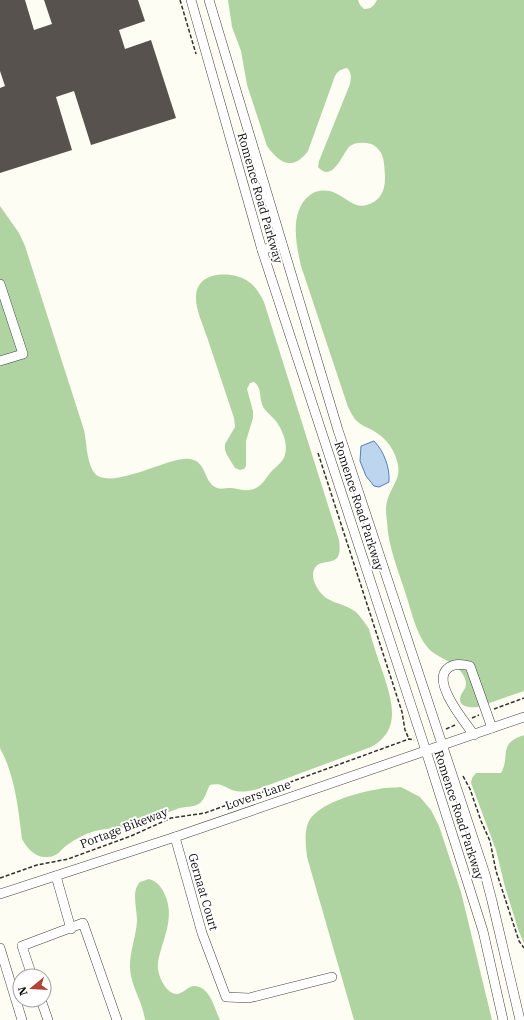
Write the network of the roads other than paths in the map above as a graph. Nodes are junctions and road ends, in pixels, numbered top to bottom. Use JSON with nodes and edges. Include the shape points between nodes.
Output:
{"nodes":[{"id":1,"x":191,"y":0,"type":"edge"},
{"id":2,"x":209,"y":0,"type":"edge"},
{"id":3,"x":282,"y":244,"type":"junction"},
{"id":4,"x":262,"y":250,"type":"junction"},
{"id":5,"x":0,"y":284,"type":"edge"},
{"id":6,"x":0,"y":361,"type":"edge"},
{"id":7,"x":524,"y":717,"type":"edge"},
{"id":8,"x":492,"y":728,"type":"junction"},
{"id":9,"x":474,"y":735,"type":"junction"},
{"id":10,"x":443,"y":745,"type":"junction"},
{"id":11,"x":426,"y":751,"type":"junction"},
{"id":12,"x":175,"y":837,"type":"junction"},
{"id":13,"x":56,"y":876,"type":"junction"},
{"id":14,"x":0,"y":894,"type":"edge"},
{"id":15,"x":71,"y":929,"type":"junction"},
{"id":16,"x":0,"y":948,"type":"edge"},
{"id":17,"x":29,"y":968,"type":"edge"},
{"id":18,"x":332,"y":977,"type":"dead end"},
{"id":19,"x":44,"y":1008,"type":"edge"},
{"id":20,"x":22,"y":1020,"type":"edge"},
{"id":21,"x":48,"y":1020,"type":"edge"},
{"id":22,"x":117,"y":1020,"type":"edge"},
{"id":23,"x":503,"y":1020,"type":"edge"},
{"id":24,"x":520,"y":1020,"type":"edge"}],
"edges":[{"from":1,"to":4,"type":"street","name":"Romence Road Parkway"},
{"from":2,"to":3,"type":"street","name":"Romence Road Parkway"},
{"from":3,"to":4,"type":"street"},
{"from":3,"to":10,"type":"street","name":"Romence Road Parkway","via":[[338,430]]},
{"from":4,"to":11,"type":"street","name":"Romence Road Parkway"},
{"from":5,"to":6,"type":"street","via":[[23,354]]},
{"from":7,"to":8,"type":"street","name":"Lovers Lane"},
{"from":8,"to":9,"type":"street","name":"Lovers Lane"},
{"from":8,"to":9,"type":"street","via":[[470,666],[450,666],[444,672],[442,681],[447,696]]},
{"from":9,"to":10,"type":"street","name":"Lovers Lane"},
{"from":10,"to":11,"type":"street","name":"Lovers Lane"},
{"from":10,"to":24,"type":"street","name":"Romence Road Parkway","via":[[488,887]]},
{"from":11,"to":12,"type":"street","name":"Lovers Lane"},
{"from":11,"to":23,"type":"street","name":"Romence Road Parkway","via":[[483,931]]},
{"from":12,"to":13,"type":"street","name":"Lovers Lane"},
{"from":12,"to":18,"type":"street","name":"Gernaat Court","via":[[202,933],[226,997],[249,998]]},
{"from":13,"to":14,"type":"street","name":"Lovers Lane"},
{"from":13,"to":15,"type":"street"},
{"from":15,"to":17,"type":"street","via":[[22,946]]},
{"from":15,"to":22,"type":"street","via":[[83,923]]},
{"from":16,"to":20,"type":"street"},
{"from":19,"to":21,"type":"street"}]}
